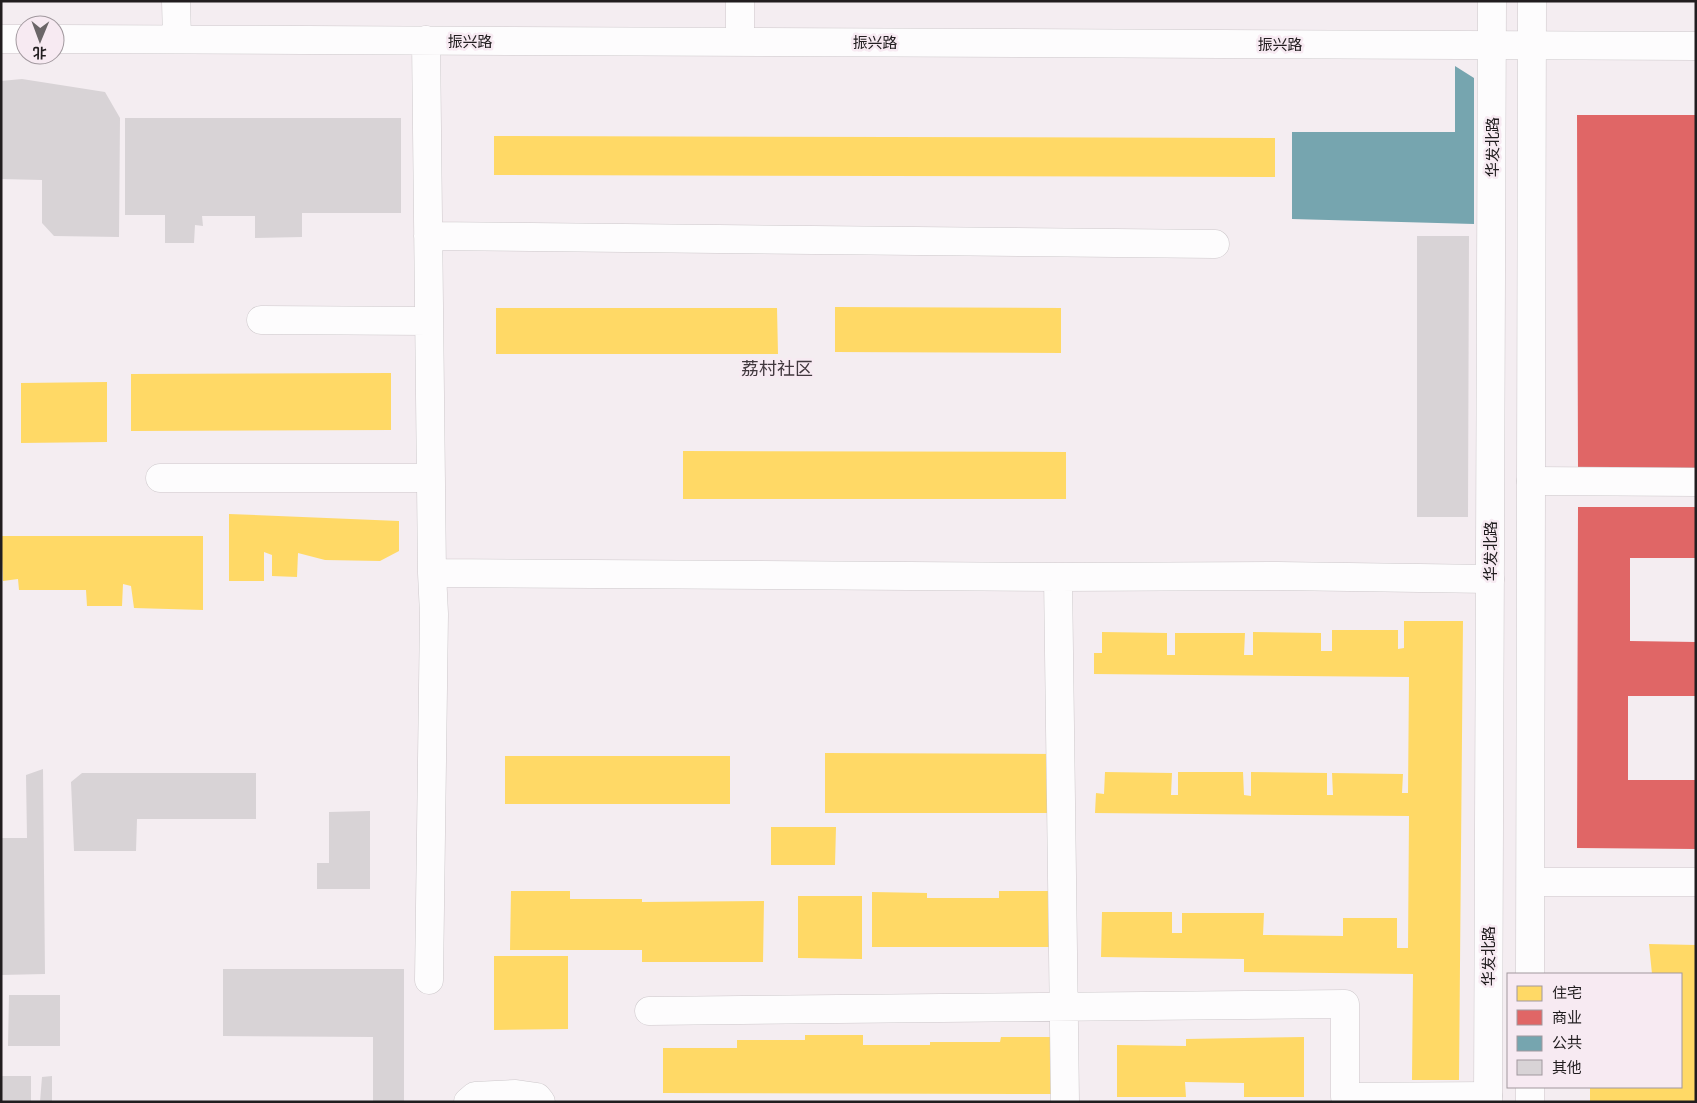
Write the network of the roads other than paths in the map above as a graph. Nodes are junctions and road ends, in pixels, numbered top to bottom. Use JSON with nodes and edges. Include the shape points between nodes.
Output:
{"nodes":[{"id":1,"x":176,"y":1,"type":"edge"},
{"id":2,"x":740,"y":1,"type":"edge"},
{"id":3,"x":1492,"y":1,"type":"edge"},
{"id":4,"x":1532,"y":1,"type":"edge"},
{"id":5,"x":1,"y":38,"type":"edge"},
{"id":6,"x":15,"y":39,"type":"edge"},
{"id":7,"x":65,"y":39,"type":"edge"},
{"id":8,"x":177,"y":39,"type":"junction"},
{"id":9,"x":426,"y":40,"type":"junction"},
{"id":10,"x":740,"y":42,"type":"junction"},
{"id":11,"x":1492,"y":44,"type":"junction"},
{"id":12,"x":1532,"y":45,"type":"junction"},
{"id":13,"x":1696,"y":46,"type":"edge"},
{"id":14,"x":428,"y":236,"type":"junction"},
{"id":15,"x":1215,"y":244,"type":"dead end"},
{"id":16,"x":261,"y":320,"type":"dead end"},
{"id":17,"x":429,"y":321,"type":"junction"},
{"id":18,"x":160,"y":478,"type":"dead end"},
{"id":19,"x":431,"y":478,"type":"junction"},
{"id":20,"x":1531,"y":481,"type":"junction"},
{"id":21,"x":1696,"y":482,"type":"edge"},
{"id":22,"x":432,"y":573,"type":"junction"},
{"id":23,"x":1058,"y":577,"type":"junction"},
{"id":24,"x":1490,"y":579,"type":"junction"},
{"id":25,"x":1531,"y":882,"type":"junction"},
{"id":26,"x":1696,"y":882,"type":"edge"},
{"id":27,"x":1530,"y":973,"type":"edge"},
{"id":28,"x":429,"y":980,"type":"dead end"},
{"id":29,"x":1064,"y":1006,"type":"junction"},
{"id":30,"x":649,"y":1010,"type":"dead end"},
{"id":31,"x":1530,"y":1088,"type":"edge"},
{"id":32,"x":1488,"y":1099,"type":"edge"},
{"id":33,"x":468,"y":1102,"type":"edge"},
{"id":34,"x":541,"y":1102,"type":"edge"},
{"id":35,"x":1065,"y":1102,"type":"edge"},
{"id":36,"x":1530,"y":1102,"type":"edge"}],
"edges":[{"from":1,"to":8,"type":"street"},
{"from":2,"to":10,"type":"street"},
{"from":3,"to":11,"type":"street","name":"华发北路"},
{"from":4,"to":12,"type":"street"},
{"from":5,"to":6,"type":"street"},
{"from":7,"to":8,"type":"street","name":"振兴路"},
{"from":8,"to":9,"type":"street","name":"振兴路"},
{"from":9,"to":10,"type":"street","name":"振兴路"},
{"from":9,"to":14,"type":"street"},
{"from":10,"to":11,"type":"street","name":"振兴路"},
{"from":11,"to":12,"type":"street","name":"振兴路"},
{"from":11,"to":24,"type":"street","name":"华发北路"},
{"from":12,"to":13,"type":"street","name":"振兴路"},
{"from":12,"to":20,"type":"street"},
{"from":14,"to":15,"type":"street"},
{"from":14,"to":17,"type":"street"},
{"from":16,"to":17,"type":"street"},
{"from":17,"to":19,"type":"street"},
{"from":18,"to":19,"type":"street"},
{"from":19,"to":22,"type":"street"},
{"from":20,"to":21,"type":"street"},
{"from":20,"to":25,"type":"street"},
{"from":22,"to":23,"type":"street"},
{"from":22,"to":28,"type":"street"},
{"from":23,"to":24,"type":"street"},
{"from":23,"to":29,"type":"street"},
{"from":24,"to":32,"type":"street","name":"华发北路"},
{"from":25,"to":26,"type":"street"},
{"from":25,"to":27,"type":"street"},
{"from":29,"to":30,"type":"street"},
{"from":29,"to":32,"type":"street","via":[[1345,1004],[1345,1097]]},
{"from":29,"to":35,"type":"street"},
{"from":31,"to":36,"type":"street"},
{"from":33,"to":34,"type":"street","via":[[475,1096],[516,1094],[537,1098]]}]}
